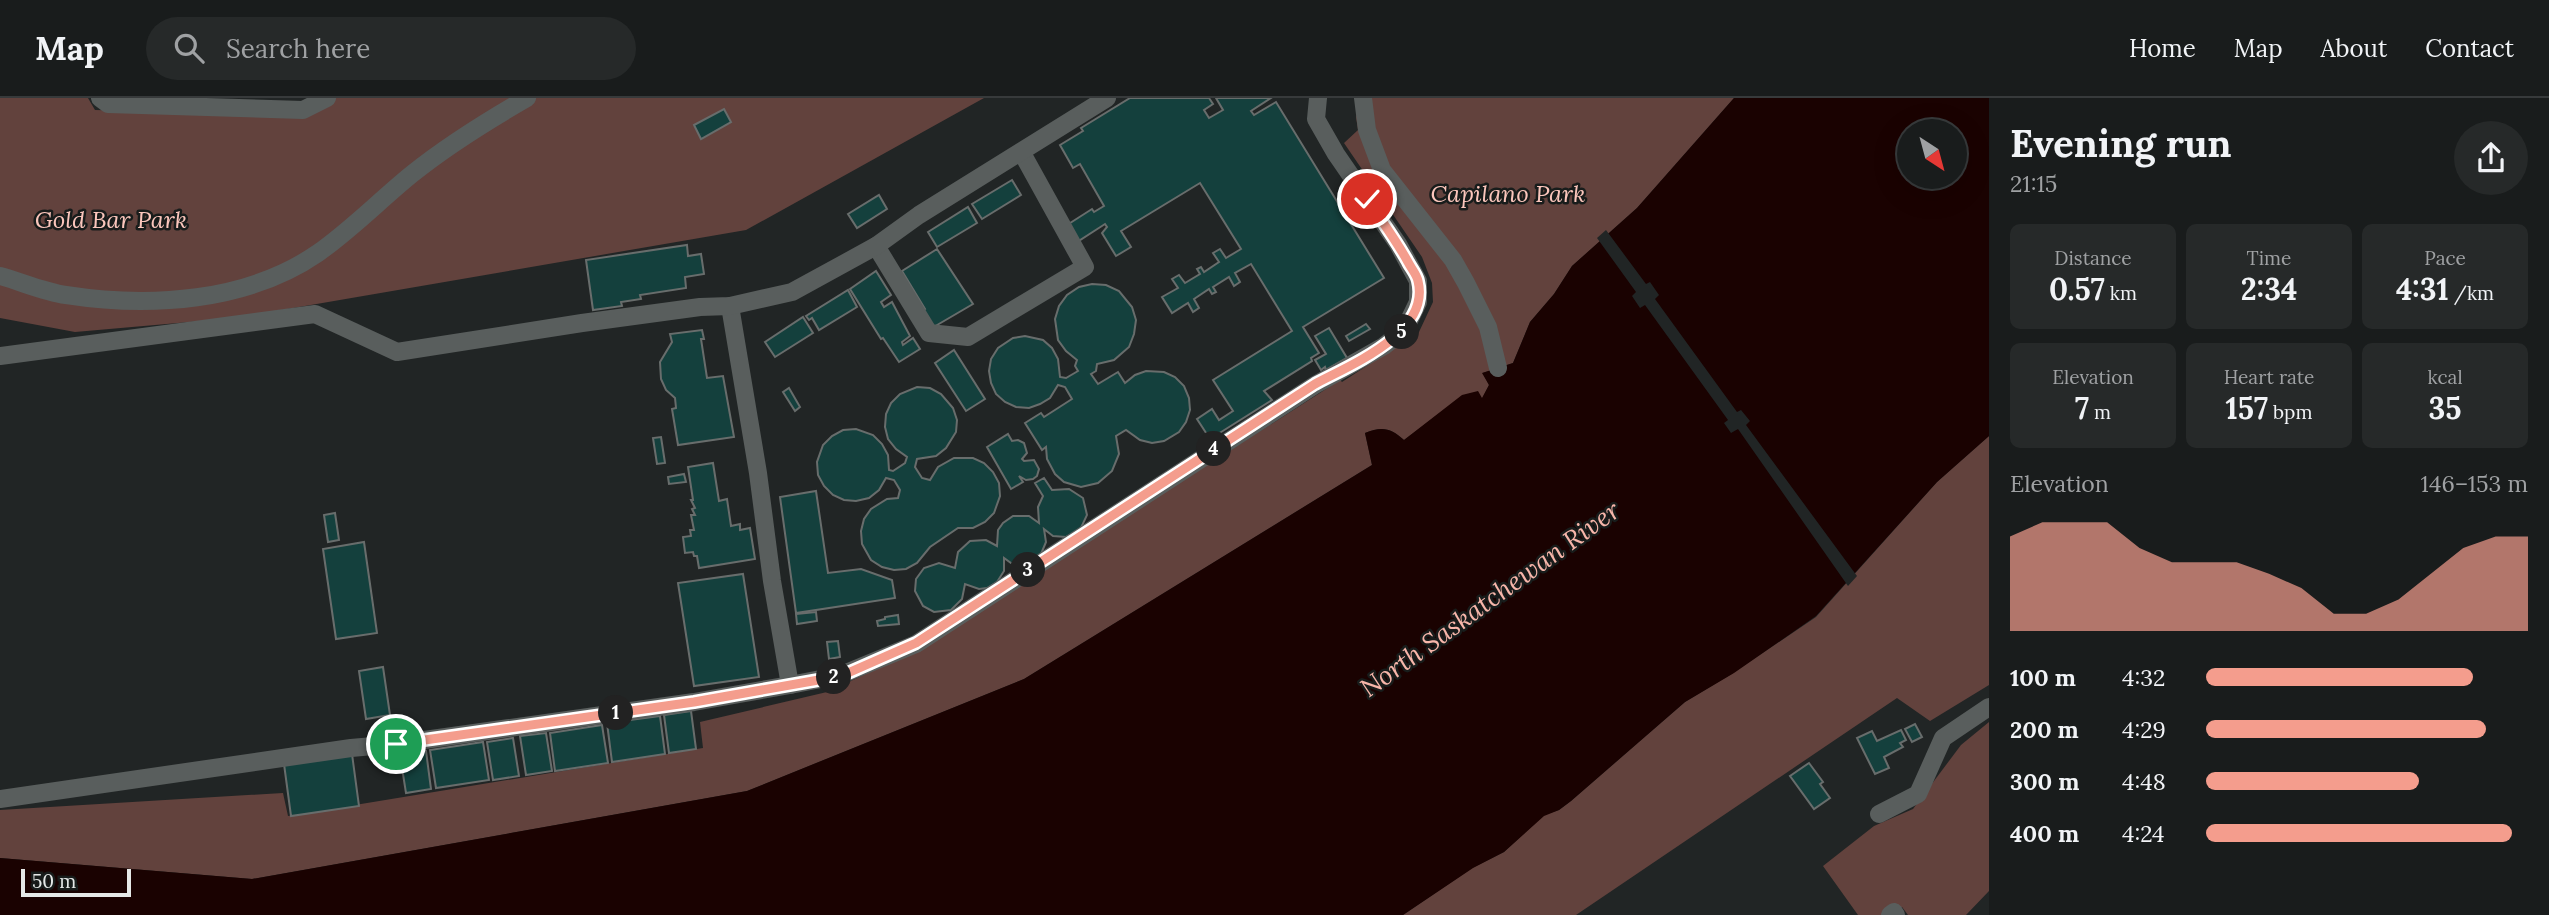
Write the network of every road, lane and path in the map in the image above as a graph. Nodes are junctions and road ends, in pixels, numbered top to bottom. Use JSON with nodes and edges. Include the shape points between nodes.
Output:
{"nodes":[{"id":1,"x":100,"y":98,"type":"edge"},
{"id":2,"x":327,"y":98,"type":"edge"},
{"id":3,"x":527,"y":98,"type":"edge"},
{"id":4,"x":1107,"y":98,"type":"edge"},
{"id":5,"x":1318,"y":98,"type":"edge"},
{"id":6,"x":1363,"y":98,"type":"edge"},
{"id":7,"x":1022,"y":153,"type":"junction"},
{"id":8,"x":876,"y":246,"type":"junction"},
{"id":9,"x":0,"y":276,"type":"edge"},
{"id":10,"x":730,"y":306,"type":"junction"},
{"id":11,"x":0,"y":356,"type":"edge"},
{"id":12,"x":1498,"y":368,"type":"dead end"},
{"id":13,"x":790,"y":685,"type":"junction"},
{"id":14,"x":1989,"y":707,"type":"edge"},
{"id":15,"x":0,"y":799,"type":"edge"},
{"id":16,"x":1879,"y":814,"type":"dead end"},
{"id":17,"x":1890,"y":915,"type":"edge"},
{"id":18,"x":1896,"y":915,"type":"edge"}],
"edges":[{"from":1,"to":2,"type":"street","via":[[108,104],[303,110]]},
{"from":3,"to":9,"type":"street","via":[[440,152],[315,254],[244,286],[208,296],[117,301],[64,295]]},
{"from":4,"to":7,"type":"street"},
{"from":5,"to":13,"type":"street","via":[[1316,118],[1326,138],[1418,281],[1418,302],[1405,329],[916,643],[841,676]]},
{"from":6,"to":12,"type":"street","via":[[1367,130],[1382,170],[1453,260],[1488,327]]},
{"from":7,"to":8,"type":"street"},
{"from":7,"to":8,"type":"street","via":[[1085,267],[968,337],[929,333]]},
{"from":8,"to":10,"type":"street","via":[[792,292]]},
{"from":10,"to":11,"type":"street","via":[[397,352],[315,314]]},
{"from":10,"to":13,"type":"street"},
{"from":13,"to":15,"type":"street"},
{"from":14,"to":16,"type":"street","via":[[1943,738],[1918,794]]},
{"from":17,"to":18,"type":"street"}]}
